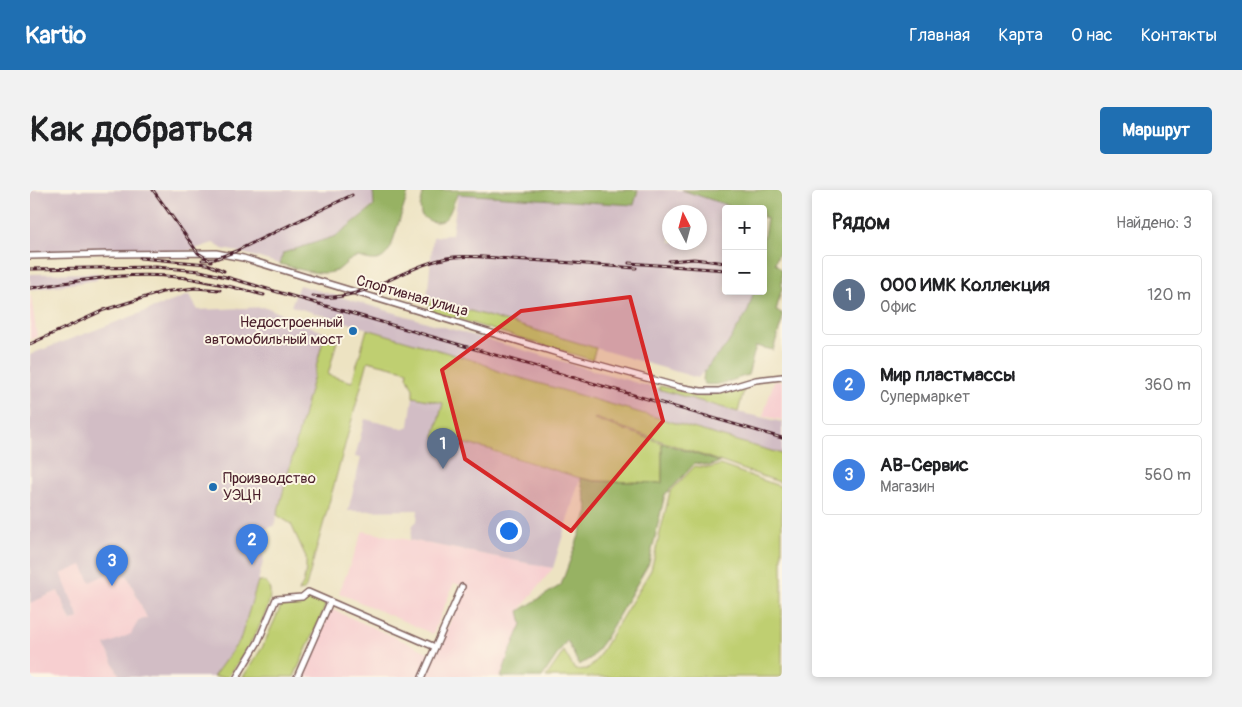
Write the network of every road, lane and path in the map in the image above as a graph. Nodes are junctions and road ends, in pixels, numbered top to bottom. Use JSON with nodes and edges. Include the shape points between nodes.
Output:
{"nodes":[{"id":1,"x":30,"y":256,"type":"edge"},
{"id":2,"x":782,"y":377,"type":"edge"},
{"id":3,"x":462,"y":587,"type":"dead end"},
{"id":4,"x":330,"y":602,"type":"junction"},
{"id":5,"x":435,"y":647,"type":"junction"},
{"id":6,"x":237,"y":677,"type":"edge"},
{"id":7,"x":298,"y":677,"type":"edge"},
{"id":8,"x":422,"y":677,"type":"edge"}],
"edges":[{"from":1,"to":2,"type":"street","name":"Спортивная улица","via":[[216,253],[243,258],[679,387],[719,391],[756,380]]},
{"from":3,"to":5,"type":"street"},
{"from":4,"to":5,"type":"street"},
{"from":4,"to":6,"type":"street","via":[[308,592],[302,597],[276,600],[258,642]]},
{"from":4,"to":7,"type":"street"},
{"from":5,"to":8,"type":"street"}]}
